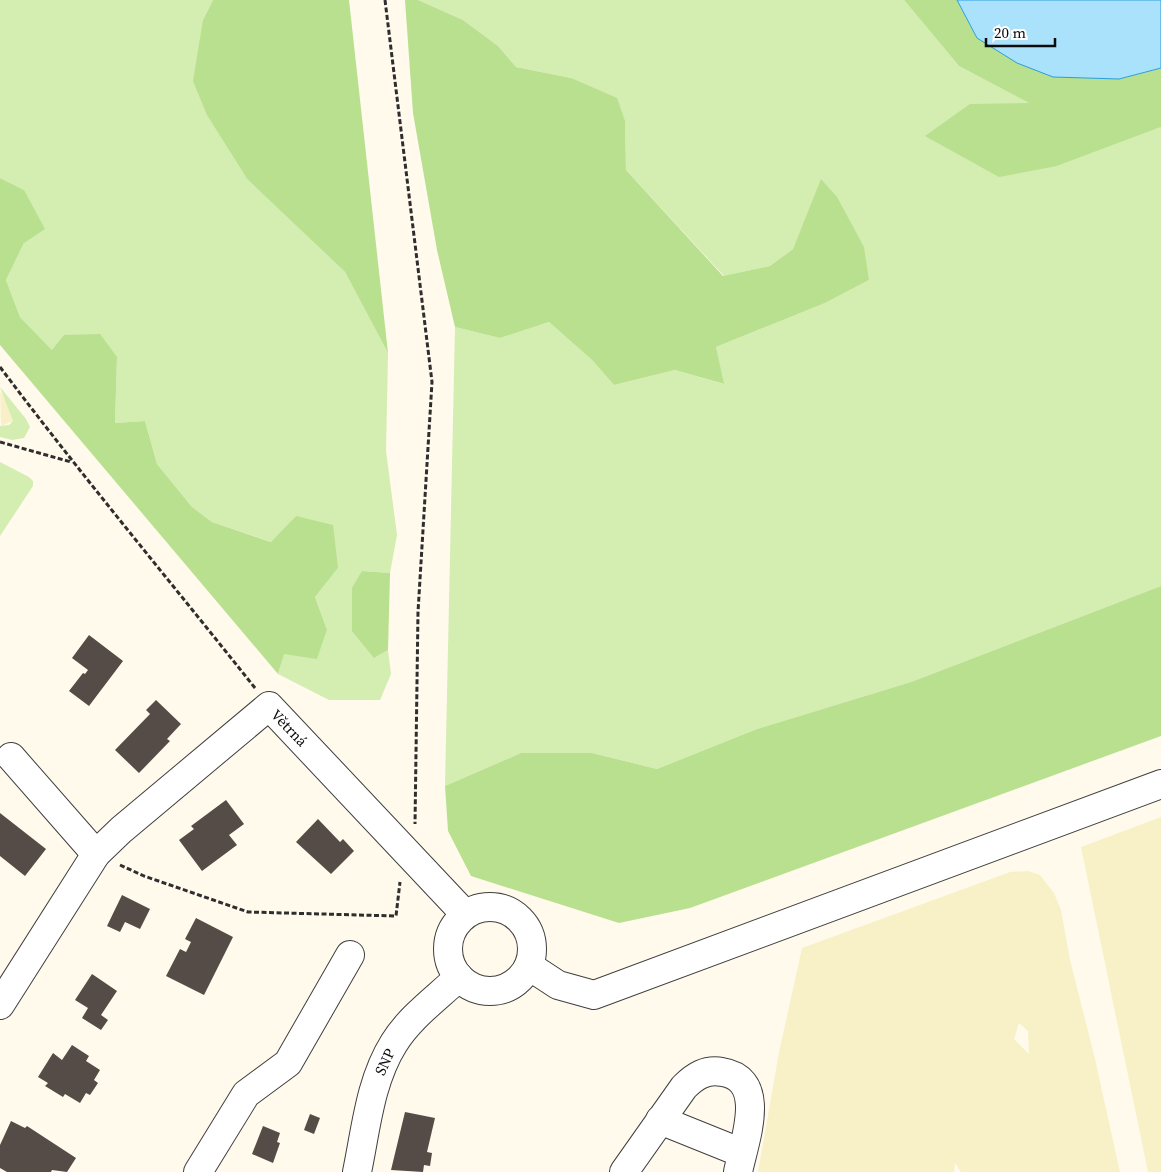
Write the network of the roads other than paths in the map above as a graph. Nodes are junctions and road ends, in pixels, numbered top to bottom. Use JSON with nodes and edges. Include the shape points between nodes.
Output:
{"nodes":[{"id":1,"x":12,"y":758,"type":"dead end"},
{"id":2,"x":1161,"y":784,"type":"edge"},
{"id":3,"x":96,"y":854,"type":"junction"},
{"id":4,"x":465,"y":914,"type":"junction"},
{"id":5,"x":350,"y":955,"type":"dead end"},
{"id":6,"x":529,"y":966,"type":"junction"},
{"id":7,"x":459,"y":977,"type":"junction"},
{"id":8,"x":0,"y":1005,"type":"edge"},
{"id":9,"x":660,"y":1120,"type":"junction"},
{"id":10,"x":740,"y":1162,"type":"edge"},
{"id":11,"x":198,"y":1172,"type":"edge"},
{"id":12,"x":357,"y":1172,"type":"edge"},
{"id":13,"x":624,"y":1172,"type":"edge"}],
"edges":[{"from":1,"to":3,"type":"street"},
{"from":2,"to":6,"type":"street","via":[[594,995],[558,985]]},
{"from":3,"to":4,"type":"street","name":"Větrná","via":[[269,706]]},
{"from":3,"to":8,"type":"street","name":"Větrná"},
{"from":4,"to":6,"type":"street","via":[[483,907],[498,907],[514,914],[529,931],[532,945]]},
{"from":4,"to":7,"type":"street","via":[[455,926],[448,946],[452,966]]},
{"from":5,"to":11,"type":"street","via":[[288,1063],[246,1094]]},
{"from":6,"to":7,"type":"street","via":[[520,979],[506,988],[490,991],[475,988]]},
{"from":7,"to":12,"type":"street","name":"SNP","via":[[408,1024],[394,1043],[376,1083]]},
{"from":9,"to":10,"type":"street"},
{"from":9,"to":10,"type":"street","via":[[693,1078],[716,1071],[728,1072],[747,1088],[751,1100]]},
{"from":9,"to":13,"type":"street"}]}
